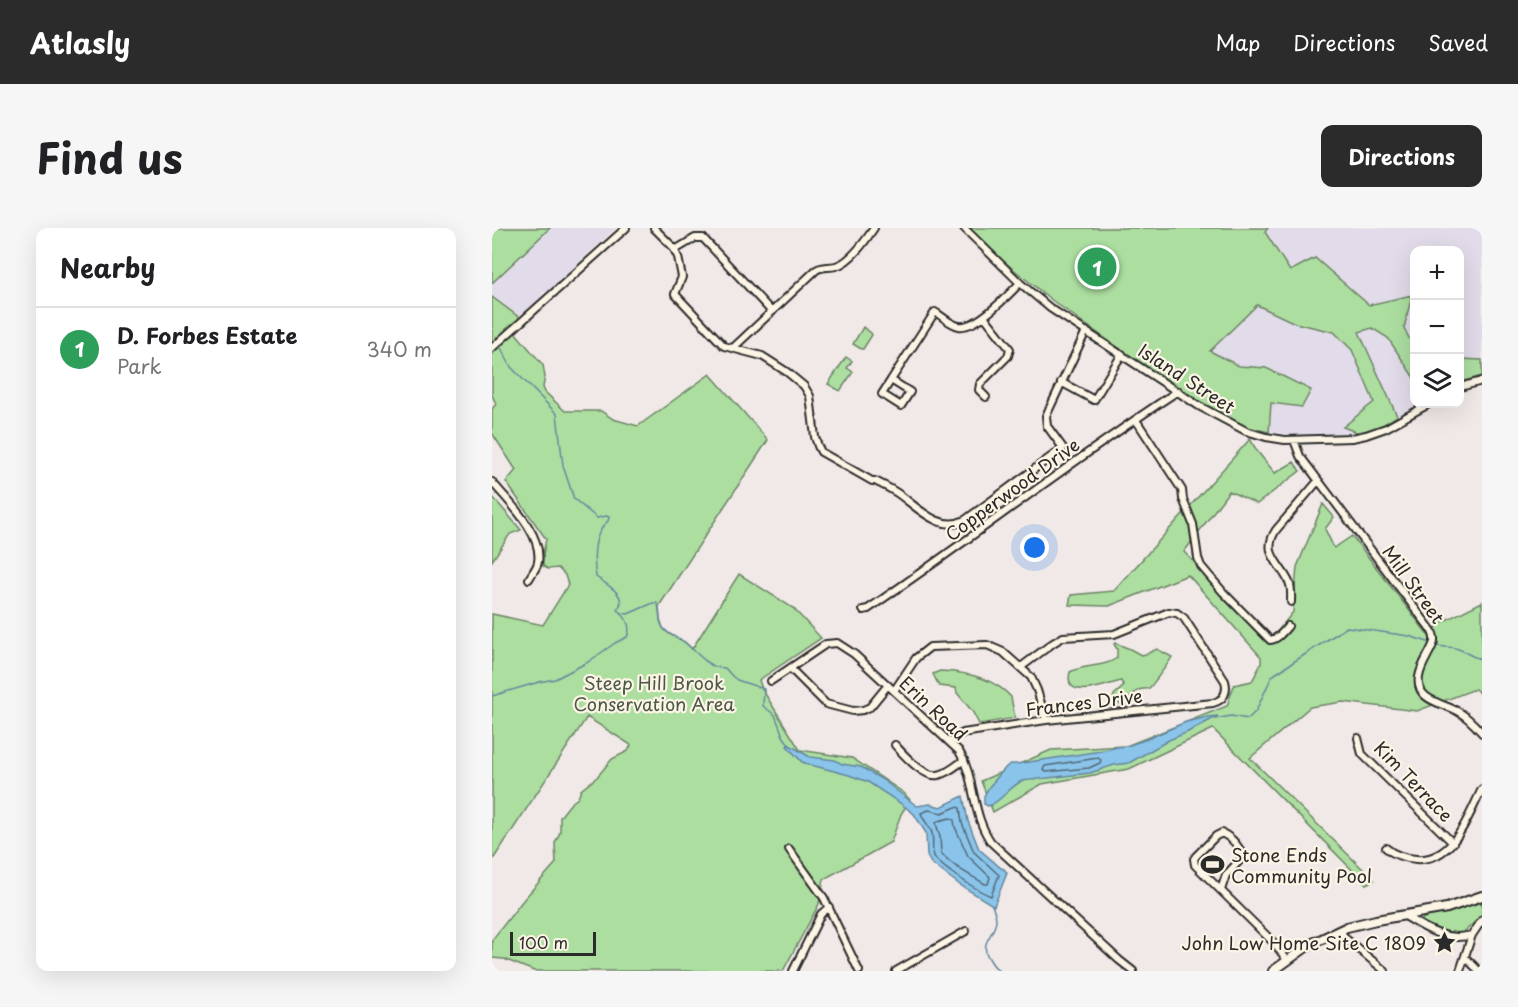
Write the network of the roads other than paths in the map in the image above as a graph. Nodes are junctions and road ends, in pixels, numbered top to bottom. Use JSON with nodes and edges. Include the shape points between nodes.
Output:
{"nodes":[{"id":1,"x":626,"y":228,"type":"edge"},
{"id":2,"x":654,"y":228,"type":"edge"},
{"id":3,"x":874,"y":228,"type":"edge"},
{"id":4,"x":964,"y":228,"type":"edge"},
{"id":5,"x":675,"y":250,"type":"junction"},
{"id":6,"x":1020,"y":283,"type":"junction"},
{"id":7,"x":772,"y":312,"type":"junction"},
{"id":8,"x":984,"y":316,"type":"junction"},
{"id":9,"x":1086,"y":331,"type":"junction"},
{"id":10,"x":495,"y":345,"type":"edge"},
{"id":11,"x":733,"y":348,"type":"junction"},
{"id":12,"x":1122,"y":354,"type":"junction"},
{"id":13,"x":891,"y":380,"type":"junction"},
{"id":14,"x":1482,"y":381,"type":"edge"},
{"id":15,"x":1061,"y":382,"type":"junction"},
{"id":16,"x":1464,"y":386,"type":"edge"},
{"id":17,"x":1178,"y":392,"type":"junction"},
{"id":18,"x":986,"y":397,"type":"dead end"},
{"id":19,"x":1422,"y":408,"type":"edge"},
{"id":20,"x":1136,"y":420,"type":"junction"},
{"id":21,"x":1294,"y":440,"type":"junction"},
{"id":22,"x":1318,"y":481,"type":"junction"},
{"id":23,"x":492,"y":482,"type":"edge"},
{"id":24,"x":529,"y":579,"type":"dead end"},
{"id":25,"x":1291,"y":602,"type":"dead end"},
{"id":26,"x":863,"y":609,"type":"dead end"},
{"id":27,"x":1288,"y":626,"type":"dead end"},
{"id":28,"x":1021,"y":667,"type":"junction"},
{"id":29,"x":790,"y":668,"type":"junction"},
{"id":30,"x":771,"y":681,"type":"dead end"},
{"id":31,"x":888,"y":685,"type":"junction"},
{"id":32,"x":894,"y":691,"type":"junction"},
{"id":33,"x":1046,"y":720,"type":"junction"},
{"id":34,"x":1482,"y":733,"type":"edge"},
{"id":35,"x":1358,"y":738,"type":"dead end"},
{"id":36,"x":951,"y":743,"type":"junction"},
{"id":37,"x":895,"y":745,"type":"dead end"},
{"id":38,"x":964,"y":760,"type":"junction"},
{"id":39,"x":1482,"y":789,"type":"edge"},
{"id":40,"x":1453,"y":843,"type":"junction"},
{"id":41,"x":1386,"y":848,"type":"dead end"},
{"id":42,"x":789,"y":849,"type":"dead end"},
{"id":43,"x":1221,"y":890,"type":"junction"},
{"id":44,"x":1482,"y":896,"type":"edge"},
{"id":45,"x":829,"y":907,"type":"junction"},
{"id":46,"x":1405,"y":916,"type":"junction"},
{"id":47,"x":1482,"y":920,"type":"edge"},
{"id":48,"x":1340,"y":930,"type":"junction"},
{"id":49,"x":966,"y":932,"type":"dead end"},
{"id":50,"x":1472,"y":935,"type":"junction"},
{"id":51,"x":1464,"y":957,"type":"junction"},
{"id":52,"x":1119,"y":960,"type":"junction"},
{"id":53,"x":1287,"y":960,"type":"junction"},
{"id":54,"x":1118,"y":970,"type":"edge"},
{"id":55,"x":793,"y":971,"type":"edge"},
{"id":56,"x":859,"y":971,"type":"edge"},
{"id":57,"x":896,"y":971,"type":"edge"},
{"id":58,"x":1133,"y":971,"type":"edge"},
{"id":59,"x":1274,"y":971,"type":"edge"},
{"id":60,"x":1385,"y":971,"type":"edge"},
{"id":61,"x":1460,"y":971,"type":"edge"},
{"id":62,"x":1479,"y":971,"type":"edge"}],
"edges":[{"from":1,"to":10,"type":"street"},
{"from":2,"to":5,"type":"street"},
{"from":3,"to":7,"type":"street","via":[[849,258],[838,266],[816,270]]},
{"from":4,"to":6,"type":"street","name":"Island Street"},
{"from":5,"to":7,"type":"street","via":[[695,238],[703,238]]},
{"from":5,"to":11,"type":"street","via":[[682,277],[675,294],[722,345]]},
{"from":6,"to":8,"type":"street"},
{"from":6,"to":9,"type":"street","name":"Island Street"},
{"from":7,"to":11,"type":"street"},
{"from":8,"to":13,"type":"street","via":[[961,327],[934,312]]},
{"from":8,"to":18,"type":"street","via":[[1010,349],[1008,356],[980,384],[979,390]]},
{"from":9,"to":12,"type":"street","name":"Island Street"},
{"from":9,"to":15,"type":"street"},
{"from":11,"to":15,"type":"street","via":[[762,356],[804,386],[810,396],[821,452],[898,493],[926,516],[950,524],[965,520],[1063,448],[1045,421]]},
{"from":12,"to":15,"type":"street","via":[[1094,400]]},
{"from":12,"to":17,"type":"street","name":"Island Street"},
{"from":13,"to":13,"type":"street","via":[[882,393],[901,406],[910,392]]},
{"from":14,"to":16,"type":"street"},
{"from":17,"to":20,"type":"street","name":"Copperwood Drive"},
{"from":17,"to":21,"type":"street","name":"Island Street","via":[[1246,431]]},
{"from":19,"to":21,"type":"street","name":"Island Street","via":[[1366,435]]},
{"from":20,"to":26,"type":"street","name":"Copperwood Drive","via":[[940,560]]},
{"from":20,"to":27,"type":"street","via":[[1182,490],[1204,571],[1270,640]]},
{"from":21,"to":22,"type":"street","name":"Mill Street"},
{"from":22,"to":25,"type":"street","via":[[1276,530],[1270,543],[1272,555],[1289,583]]},
{"from":22,"to":34,"type":"street","name":"Mill Street","via":[[1432,631],[1433,644],[1420,674],[1420,691],[1459,712]]},
{"from":23,"to":24,"type":"street","via":[[521,516],[537,547],[537,567]]},
{"from":28,"to":32,"type":"street","via":[[987,645],[933,646],[916,658]]},
{"from":28,"to":33,"type":"street","via":[[1033,680]]},
{"from":28,"to":33,"type":"street","name":"Frances Drive","via":[[1063,637],[1114,634],[1169,612],[1182,616],[1225,681],[1223,697],[1213,703]]},
{"from":29,"to":30,"type":"street","name":"Erin Road"},
{"from":29,"to":31,"type":"street","name":"Erin Road","via":[[822,645],[833,642],[854,654]]},
{"from":29,"to":31,"type":"street","via":[[826,704],[853,711],[870,706]]},
{"from":31,"to":32,"type":"street","name":"Erin Road"},
{"from":32,"to":36,"type":"street","name":"Erin Road"},
{"from":33,"to":36,"type":"street","name":"Frances Drive","via":[[963,734]]},
{"from":35,"to":40,"type":"street","name":"Kim Terrace","via":[[1362,754]]},
{"from":36,"to":38,"type":"street","name":"Erin Road"},
{"from":37,"to":38,"type":"street","via":[[927,774],[942,774]]},
{"from":38,"to":52,"type":"street","name":"Erin Road","via":[[979,821],[991,842]]},
{"from":39,"to":40,"type":"street"},
{"from":40,"to":41,"type":"street","via":[[1439,855],[1420,859],[1393,854]]},
{"from":42,"to":45,"type":"street"},
{"from":43,"to":43,"type":"street","via":[[1226,875],[1242,858],[1241,849],[1222,833],[1194,862]]},
{"from":43,"to":53,"type":"street"},
{"from":44,"to":46,"type":"main road","via":[[1448,908]]},
{"from":45,"to":55,"type":"street","via":[[821,914]]},
{"from":45,"to":56,"type":"street"},
{"from":46,"to":48,"type":"main road"},
{"from":46,"to":50,"type":"street","via":[[1438,934]]},
{"from":47,"to":50,"type":"street"},
{"from":48,"to":53,"type":"main road"},
{"from":48,"to":60,"type":"street"},
{"from":49,"to":57,"type":"street"},
{"from":50,"to":51,"type":"street"},
{"from":51,"to":61,"type":"street"},
{"from":51,"to":62,"type":"street"},
{"from":52,"to":54,"type":"street"},
{"from":52,"to":58,"type":"street","name":"Erin Road"},
{"from":53,"to":59,"type":"main road"}]}
